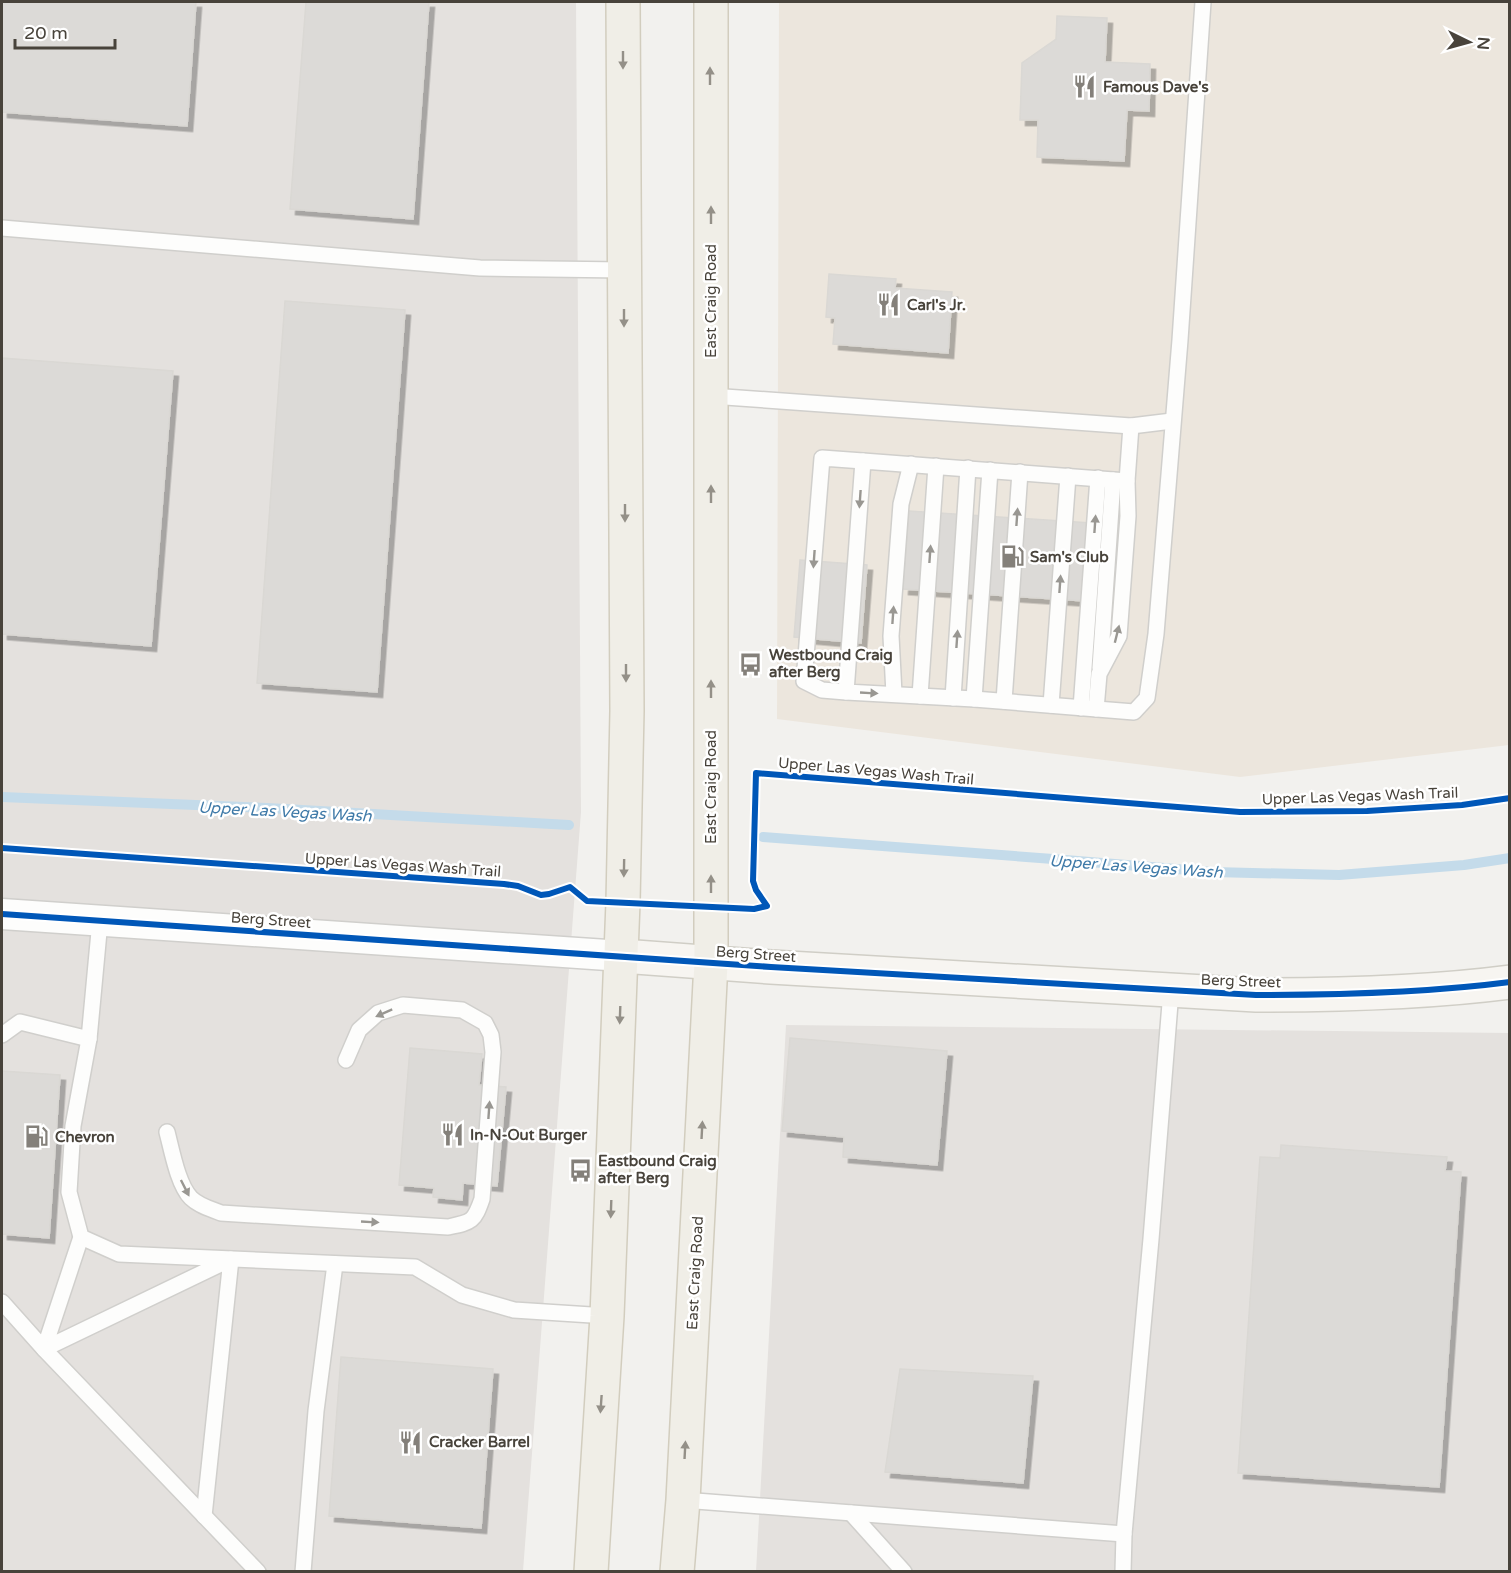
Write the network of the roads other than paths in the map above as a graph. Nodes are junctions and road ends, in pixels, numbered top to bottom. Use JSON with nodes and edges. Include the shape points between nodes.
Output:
{"nodes":[{"id":1,"x":623,"y":2,"type":"edge"},
{"id":2,"x":711,"y":2,"type":"edge"},
{"id":3,"x":1203,"y":2,"type":"edge"},
{"id":4,"x":2,"y":228,"type":"edge"},
{"id":5,"x":624,"y":270,"type":"junction"},
{"id":6,"x":711,"y":396,"type":"junction"},
{"id":7,"x":1172,"y":421,"type":"junction"},
{"id":8,"x":1131,"y":426,"type":"junction"},
{"id":9,"x":863,"y":461,"type":"junction"},
{"id":10,"x":908,"y":464,"type":"junction"},
{"id":11,"x":936,"y":466,"type":"junction"},
{"id":12,"x":968,"y":468,"type":"junction"},
{"id":13,"x":990,"y":470,"type":"junction"},
{"id":14,"x":1020,"y":472,"type":"junction"},
{"id":15,"x":1068,"y":476,"type":"junction"},
{"id":16,"x":1113,"y":480,"type":"junction"},
{"id":17,"x":846,"y":692,"type":"junction"},
{"id":18,"x":894,"y":694,"type":"junction"},
{"id":19,"x":920,"y":696,"type":"junction"},
{"id":20,"x":953,"y":698,"type":"junction"},
{"id":21,"x":974,"y":699,"type":"junction"},
{"id":22,"x":1004,"y":701,"type":"junction"},
{"id":23,"x":1051,"y":705,"type":"junction"},
{"id":24,"x":1088,"y":708,"type":"junction"},
{"id":25,"x":2,"y":914,"type":"edge"},
{"id":26,"x":100,"y":921,"type":"junction"},
{"id":27,"x":622,"y":956,"type":"junction"},
{"id":28,"x":711,"y":963,"type":"junction"},
{"id":29,"x":1509,"y":982,"type":"edge"},
{"id":30,"x":1171,"y":991,"type":"junction"},
{"id":31,"x":2,"y":1035,"type":"edge"},
{"id":32,"x":89,"y":1039,"type":"junction"},
{"id":33,"x":346,"y":1060,"type":"dead end"},
{"id":34,"x":167,"y":1132,"type":"dead end"},
{"id":35,"x":81,"y":1237,"type":"junction"},
{"id":36,"x":231,"y":1259,"type":"junction"},
{"id":37,"x":335,"y":1264,"type":"junction"},
{"id":38,"x":2,"y":1302,"type":"edge"},
{"id":39,"x":607,"y":1316,"type":"junction"},
{"id":40,"x":44,"y":1349,"type":"junction"},
{"id":41,"x":683,"y":1500,"type":"junction"},
{"id":42,"x":851,"y":1513,"type":"junction"},
{"id":43,"x":204,"y":1516,"type":"junction"},
{"id":44,"x":1124,"y":1534,"type":"junction"},
{"id":45,"x":258,"y":1572,"type":"edge"},
{"id":46,"x":303,"y":1572,"type":"edge"},
{"id":47,"x":591,"y":1572,"type":"edge"},
{"id":48,"x":677,"y":1572,"type":"edge"},
{"id":49,"x":904,"y":1572,"type":"edge"},
{"id":50,"x":1123,"y":1572,"type":"edge"}],
"edges":[{"from":1,"to":5,"type":"main road","one_way":true},
{"from":6,"to":2,"type":"main road","name":"East Craig Road","one_way":true},
{"from":3,"to":7,"type":"lane"},
{"from":4,"to":5,"type":"lane","via":[[480,268]]},
{"from":5,"to":27,"type":"main road","one_way":true,"via":[[627,711]]},
{"from":6,"to":8,"type":"lane"},
{"from":28,"to":6,"type":"main road","name":"East Craig Road","one_way":true},
{"from":7,"to":8,"type":"lane"},
{"from":7,"to":24,"type":"lane","via":[[1156,634],[1147,698],[1134,712]]},
{"from":8,"to":16,"type":"lane"},
{"from":9,"to":10,"type":"lane"},
{"from":9,"to":17,"type":"lane","one_way":true},
{"from":9,"to":17,"type":"lane","one_way":true,"via":[[822,458],[804,681],[822,690]]},
{"from":10,"to":11,"type":"lane"},
{"from":18,"to":10,"type":"lane","one_way":true,"via":[[891,636],[901,504]]},
{"from":11,"to":12,"type":"lane"},
{"from":19,"to":11,"type":"lane","one_way":true},
{"from":12,"to":13,"type":"lane"},
{"from":20,"to":12,"type":"lane","one_way":true},
{"from":13,"to":14,"type":"lane"},
{"from":13,"to":21,"type":"lane"},
{"from":14,"to":15,"type":"lane"},
{"from":22,"to":14,"type":"lane","one_way":true},
{"from":15,"to":16,"type":"lane"},
{"from":23,"to":15,"type":"lane","one_way":true},
{"from":24,"to":16,"type":"lane","one_way":true},
{"from":24,"to":16,"type":"lane","one_way":true,"via":[[1099,674],[1119,636],[1128,516]]},
{"from":17,"to":18,"type":"lane","one_way":true},
{"from":18,"to":19,"type":"lane"},
{"from":19,"to":20,"type":"lane"},
{"from":20,"to":21,"type":"lane"},
{"from":21,"to":22,"type":"lane"},
{"from":22,"to":23,"type":"lane"},
{"from":23,"to":24,"type":"lane"},
{"from":25,"to":26,"type":"street","name":"Berg Street"},
{"from":26,"to":27,"type":"street","name":"Berg Street"},
{"from":26,"to":32,"type":"lane"},
{"from":27,"to":28,"type":"street","name":"Berg Street"},
{"from":27,"to":39,"type":"main road","one_way":true},
{"from":28,"to":30,"type":"street","name":"Berg Street"},
{"from":41,"to":28,"type":"main road","name":"East Craig Road","one_way":true},
{"from":29,"to":30,"type":"street","name":"Berg Street","via":[[1417,991],[1308,995]]},
{"from":30,"to":44,"type":"lane"},
{"from":31,"to":32,"type":"lane","via":[[20,1022]]},
{"from":32,"to":35,"type":"lane","via":[[73,1126],[69,1192]]},
{"from":34,"to":33,"type":"lane","one_way":true,"via":[[186,1191],[192,1200],[221,1213],[448,1227],[468,1223],[477,1214],[482,1199],[493,1052],[485,1023],[462,1010],[403,1005],[378,1013],[359,1030]]},
{"from":35,"to":36,"type":"lane","via":[[119,1254]]},
{"from":35,"to":40,"type":"lane"},
{"from":36,"to":37,"type":"lane"},
{"from":36,"to":40,"type":"lane"},
{"from":36,"to":43,"type":"lane"},
{"from":37,"to":39,"type":"lane","via":[[415,1267],[462,1295],[514,1310]]},
{"from":37,"to":46,"type":"lane","via":[[316,1411]]},
{"from":38,"to":40,"type":"lane"},
{"from":39,"to":47,"type":"main road","one_way":true},
{"from":40,"to":43,"type":"lane"},
{"from":41,"to":42,"type":"lane"},
{"from":41,"to":48,"type":"main road","name":"East Craig Road"},
{"from":42,"to":44,"type":"lane"},
{"from":42,"to":49,"type":"lane"},
{"from":43,"to":45,"type":"lane"},
{"from":44,"to":50,"type":"lane"}]}
